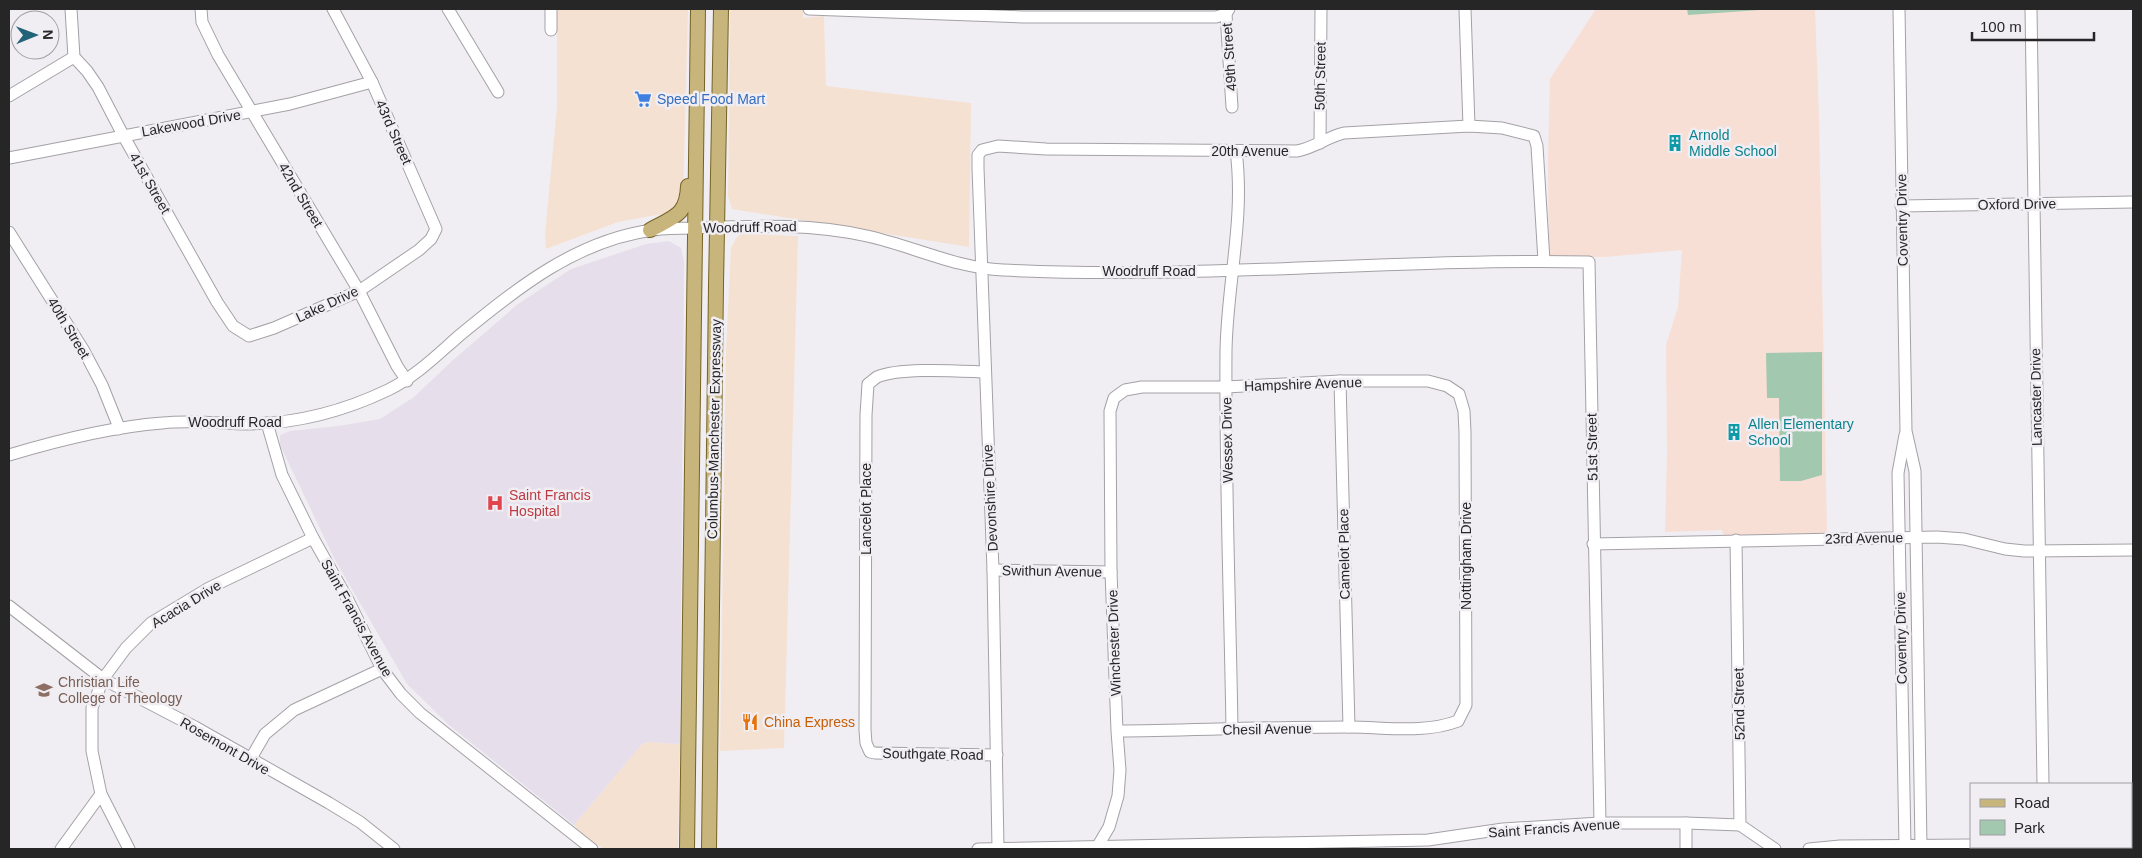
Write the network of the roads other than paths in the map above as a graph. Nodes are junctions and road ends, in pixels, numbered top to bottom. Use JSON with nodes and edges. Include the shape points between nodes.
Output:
{"nodes":[{"id":1,"x":71,"y":9,"type":"edge"},
{"id":2,"x":201,"y":9,"type":"edge"},
{"id":3,"x":333,"y":9,"type":"edge"},
{"id":4,"x":448,"y":9,"type":"edge"},
{"id":5,"x":551,"y":9,"type":"edge"},
{"id":6,"x":698,"y":9,"type":"edge"},
{"id":7,"x":721,"y":9,"type":"edge"},
{"id":8,"x":809,"y":9,"type":"edge"},
{"id":9,"x":1321,"y":9,"type":"edge"},
{"id":10,"x":1464,"y":9,"type":"edge"},
{"id":11,"x":1899,"y":9,"type":"edge"},
{"id":12,"x":2031,"y":9,"type":"edge"},
{"id":13,"x":1227,"y":11,"type":"edge"},
{"id":14,"x":947,"y":12,"type":"edge"},
{"id":15,"x":550,"y":30,"type":"dead end"},
{"id":16,"x":74,"y":57,"type":"junction"},
{"id":17,"x":372,"y":82,"type":"junction"},
{"id":18,"x":498,"y":92,"type":"dead end"},
{"id":19,"x":9,"y":96,"type":"edge"},
{"id":20,"x":1232,"y":107,"type":"dead end"},
{"id":21,"x":252,"y":112,"type":"junction"},
{"id":22,"x":1469,"y":126,"type":"junction"},
{"id":23,"x":123,"y":136,"type":"junction"},
{"id":24,"x":1320,"y":143,"type":"junction"},
{"id":25,"x":697,"y":150,"type":"junction"},
{"id":26,"x":982,"y":150,"type":"joint"},
{"id":27,"x":1236,"y":151,"type":"junction"},
{"id":28,"x":9,"y":158,"type":"edge"},
{"id":29,"x":2133,"y":202,"type":"edge"},
{"id":30,"x":2034,"y":204,"type":"junction"},
{"id":31,"x":1901,"y":206,"type":"junction"},
{"id":32,"x":717,"y":226,"type":"junction"},
{"id":33,"x":695,"y":228,"type":"junction"},
{"id":34,"x":650,"y":230,"type":"junction"},
{"id":35,"x":9,"y":232,"type":"edge"},
{"id":36,"x":415,"y":253,"type":"joint"},
{"id":37,"x":1544,"y":262,"type":"junction"},
{"id":38,"x":981,"y":269,"type":"junction"},
{"id":39,"x":1231,"y":270,"type":"junction"},
{"id":40,"x":359,"y":291,"type":"junction"},
{"id":41,"x":233,"y":326,"type":"joint"},
{"id":42,"x":984,"y":372,"type":"junction"},
{"id":43,"x":407,"y":381,"type":"junction"},
{"id":44,"x":1340,"y":381,"type":"junction"},
{"id":45,"x":1415,"y":381,"type":"joint"},
{"id":46,"x":1226,"y":387,"type":"junction"},
{"id":47,"x":267,"y":423,"type":"junction"},
{"id":48,"x":118,"y":429,"type":"junction"},
{"id":49,"x":1906,"y":431,"type":"junction"},
{"id":50,"x":1110,"y":437,"type":"joint"},
{"id":51,"x":9,"y":456,"type":"edge"},
{"id":52,"x":692,"y":473,"type":"junction"},
{"id":53,"x":1916,"y":537,"type":"junction"},
{"id":54,"x":313,"y":538,"type":"junction"},
{"id":55,"x":1900,"y":538,"type":"junction"},
{"id":56,"x":1736,"y":540,"type":"junction"},
{"id":57,"x":1594,"y":544,"type":"junction"},
{"id":58,"x":2133,"y":550,"type":"edge"},
{"id":59,"x":2038,"y":551,"type":"junction"},
{"id":60,"x":712,"y":556,"type":"junction"},
{"id":61,"x":993,"y":570,"type":"junction"},
{"id":62,"x":1111,"y":572,"type":"junction"},
{"id":63,"x":9,"y":606,"type":"edge"},
{"id":64,"x":382,"y":669,"type":"junction"},
{"id":65,"x":103,"y":679,"type":"junction"},
{"id":66,"x":1349,"y":727,"type":"junction"},
{"id":67,"x":1232,"y":729,"type":"junction"},
{"id":68,"x":1418,"y":729,"type":"joint"},
{"id":69,"x":1117,"y":731,"type":"junction"},
{"id":70,"x":870,"y":752,"type":"joint"},
{"id":71,"x":997,"y":755,"type":"junction"},
{"id":72,"x":250,"y":760,"type":"junction"},
{"id":73,"x":2043,"y":783,"type":"edge"},
{"id":74,"x":101,"y":794,"type":"junction"},
{"id":75,"x":1686,"y":822,"type":"junction"},
{"id":76,"x":1600,"y":823,"type":"junction"},
{"id":77,"x":1740,"y":825,"type":"junction"},
{"id":78,"x":1970,"y":845,"type":"edge"},
{"id":79,"x":1905,"y":846,"type":"junction"},
{"id":80,"x":1921,"y":846,"type":"junction"},
{"id":81,"x":1097,"y":847,"type":"edge"},
{"id":82,"x":998,"y":848,"type":"junction"},
{"id":83,"x":61,"y":849,"type":"edge"},
{"id":84,"x":129,"y":849,"type":"edge"},
{"id":85,"x":394,"y":849,"type":"edge"},
{"id":86,"x":592,"y":849,"type":"edge"},
{"id":87,"x":687,"y":849,"type":"edge"},
{"id":88,"x":709,"y":849,"type":"edge"},
{"id":89,"x":978,"y":849,"type":"edge"},
{"id":90,"x":1686,"y":849,"type":"edge"},
{"id":91,"x":1775,"y":849,"type":"edge"},
{"id":92,"x":1810,"y":849,"type":"edge"}],
"edges":[{"from":1,"to":16,"type":"street"},
{"from":2,"to":21,"type":"street","name":"42nd Street","via":[[202,22],[218,55]]},
{"from":3,"to":17,"type":"street","name":"43rd Street"},
{"from":4,"to":18,"type":"street"},
{"from":5,"to":15,"type":"street"},
{"from":6,"to":25,"type":"main road","name":"Columbus-Manchester Expressway"},
{"from":7,"to":32,"type":"main road","name":"Columbus-Manchester Expressway"},
{"from":8,"to":14,"type":"street"},
{"from":9,"to":24,"type":"street","name":"50th Street"},
{"from":10,"to":22,"type":"street"},
{"from":11,"to":31,"type":"street","name":"Coventry Drive"},
{"from":12,"to":30,"type":"street","name":"Lancaster Drive"},
{"from":13,"to":14,"type":"street","via":[[1216,17]]},
{"from":13,"to":20,"type":"street","name":"49th Street"},
{"from":16,"to":19,"type":"street"},
{"from":16,"to":23,"type":"street","name":"41st Street","via":[[98,87]]},
{"from":17,"to":21,"type":"street","name":"Lakewood Drive"},
{"from":17,"to":36,"type":"street","name":"43rd Street","via":[[436,229],[431,239]]},
{"from":21,"to":23,"type":"street","name":"Lakewood Drive"},
{"from":21,"to":40,"type":"street","name":"42nd Street"},
{"from":22,"to":24,"type":"street","name":"20th Avenue","via":[[1344,133],[1330,136]]},
{"from":22,"to":37,"type":"street","name":"20th Avenue","via":[[1534,136]]},
{"from":23,"to":28,"type":"street","name":"Lakewood Drive"},
{"from":23,"to":41,"type":"street","name":"41st Street"},
{"from":24,"to":27,"type":"street","name":"20th Avenue","via":[[1297,151]]},
{"from":25,"to":33,"type":"main road","name":"Columbus-Manchester Expressway"},
{"from":25,"to":34,"type":"main road","via":[[689,163],[684,208]]},
{"from":26,"to":27,"type":"street","name":"20th Avenue","via":[[998,146]]},
{"from":26,"to":38,"type":"street","name":"Devonshire Drive","via":[[978,155]]},
{"from":27,"to":39,"type":"street","name":"Wessex Drive","via":[[1238,206]]},
{"from":29,"to":30,"type":"street","name":"Oxford Drive"},
{"from":30,"to":31,"type":"street","name":"Oxford Drive"},
{"from":30,"to":59,"type":"street","name":"Lancaster Drive"},
{"from":31,"to":49,"type":"street","name":"Coventry Drive"},
{"from":32,"to":33,"type":"street","name":"Woodruff Road"},
{"from":32,"to":38,"type":"street","name":"Woodruff Road","via":[[783,225],[841,230]]},
{"from":32,"to":60,"type":"main road","name":"Columbus-Manchester Expressway"},
{"from":33,"to":34,"type":"street","name":"Woodruff Road"},
{"from":33,"to":52,"type":"main road","name":"Columbus-Manchester Expressway"},
{"from":34,"to":43,"type":"street","name":"Woodruff Road","via":[[582,250],[532,278]]},
{"from":35,"to":48,"type":"street","name":"40th Street","via":[[84,351],[102,385]]},
{"from":36,"to":40,"type":"street","name":"Lake Drive"},
{"from":37,"to":39,"type":"street","name":"Woodruff Road"},
{"from":37,"to":57,"type":"street","name":"51st Street","via":[[1589,262]]},
{"from":38,"to":39,"type":"street","name":"Woodruff Road","via":[[1027,272]]},
{"from":38,"to":42,"type":"street","name":"Devonshire Drive"},
{"from":39,"to":46,"type":"street","name":"Wessex Drive"},
{"from":40,"to":41,"type":"street","name":"Lake Drive","via":[[249,336]]},
{"from":40,"to":43,"type":"street","name":"42nd Street"},
{"from":42,"to":61,"type":"street","name":"Devonshire Drive"},
{"from":42,"to":70,"type":"street","name":"Lancelot Place","via":[[887,374],[868,384],[865,730]]},
{"from":43,"to":47,"type":"street","name":"Woodruff Road","via":[[338,411]]},
{"from":44,"to":45,"type":"street","name":"Hampshire Avenue"},
{"from":44,"to":46,"type":"street","name":"Hampshire Avenue"},
{"from":44,"to":66,"type":"street","name":"Camelot Place"},
{"from":45,"to":68,"type":"street","name":"Nottingham Drive","via":[[1447,386],[1459,394],[1464,410],[1465,442],[1466,705],[1458,721],[1443,727]]},
{"from":46,"to":50,"type":"street","name":"Hampshire Avenue","via":[[1125,390],[1114,398],[1110,411]]},
{"from":46,"to":67,"type":"street","name":"Wessex Drive"},
{"from":47,"to":48,"type":"street","name":"Woodruff Road","via":[[188,422]]},
{"from":47,"to":54,"type":"street","name":"Saint Francis Avenue","via":[[282,475]]},
{"from":48,"to":51,"type":"street","name":"Woodruff Road","via":[[54,442]]},
{"from":49,"to":53,"type":"street","name":"Coventry Drive","via":[[1914,471]]},
{"from":49,"to":55,"type":"street","name":"Coventry Drive","via":[[1898,473]]},
{"from":50,"to":62,"type":"street","name":"Winchester Drive"},
{"from":52,"to":60,"type":"main road","via":[[705,482],[707,541]]},
{"from":52,"to":87,"type":"main road","name":"Columbus-Manchester Expressway"},
{"from":53,"to":55,"type":"street","name":"23rd Avenue"},
{"from":53,"to":59,"type":"street","name":"23rd Avenue","via":[[1964,539],[2005,549]]},
{"from":53,"to":80,"type":"street","name":"Coventry Drive"},
{"from":54,"to":64,"type":"street","name":"Saint Francis Avenue"},
{"from":54,"to":65,"type":"street","name":"Acacia Drive","via":[[209,588],[151,622]]},
{"from":55,"to":56,"type":"street","name":"23rd Avenue"},
{"from":55,"to":79,"type":"street","name":"Coventry Drive"},
{"from":56,"to":57,"type":"street","name":"23rd Avenue"},
{"from":56,"to":77,"type":"street","name":"52nd Street"},
{"from":57,"to":76,"type":"street","name":"51st Street"},
{"from":58,"to":59,"type":"street","name":"23rd Avenue"},
{"from":59,"to":73,"type":"street","name":"Lancaster Drive"},
{"from":60,"to":88,"type":"main road","name":"Columbus-Manchester Expressway"},
{"from":61,"to":62,"type":"street","name":"Swithun Avenue"},
{"from":61,"to":71,"type":"street","name":"Devonshire Drive"},
{"from":62,"to":69,"type":"street","name":"Winchester Drive"},
{"from":63,"to":65,"type":"street","name":"Rosemont Drive"},
{"from":64,"to":72,"type":"street","via":[[294,710],[265,734]]},
{"from":64,"to":86,"type":"street","name":"Saint Francis Avenue","via":[[420,713]]},
{"from":65,"to":72,"type":"street","name":"Rosemont Drive"},
{"from":65,"to":74,"type":"street","name":"Acacia Drive","via":[[92,708],[92,751]]},
{"from":66,"to":67,"type":"street","name":"Chesil Avenue"},
{"from":66,"to":68,"type":"street","name":"Chesil Avenue"},
{"from":67,"to":69,"type":"street","name":"Chesil Avenue"},
{"from":69,"to":81,"type":"street","name":"Winchester Drive","via":[[1118,796],[1109,827]]},
{"from":70,"to":71,"type":"street","name":"Southgate Road"},
{"from":71,"to":82,"type":"street","name":"Devonshire Drive"},
{"from":72,"to":85,"type":"street","name":"Rosemont Drive","via":[[360,822]]},
{"from":74,"to":83,"type":"street"},
{"from":74,"to":84,"type":"street","name":"Acacia Drive"},
{"from":75,"to":76,"type":"street","name":"Saint Francis Avenue"},
{"from":75,"to":77,"type":"street","name":"Saint Francis Avenue"},
{"from":75,"to":90,"type":"street"},
{"from":76,"to":81,"type":"street","name":"Saint Francis Avenue","via":[[1502,828],[1428,840]]},
{"from":77,"to":91,"type":"street"},
{"from":78,"to":80,"type":"street"},
{"from":79,"to":80,"type":"street"},
{"from":79,"to":92,"type":"street"},
{"from":81,"to":82,"type":"street","name":"Saint Francis Avenue"},
{"from":82,"to":89,"type":"street","name":"Saint Francis Avenue"}]}
